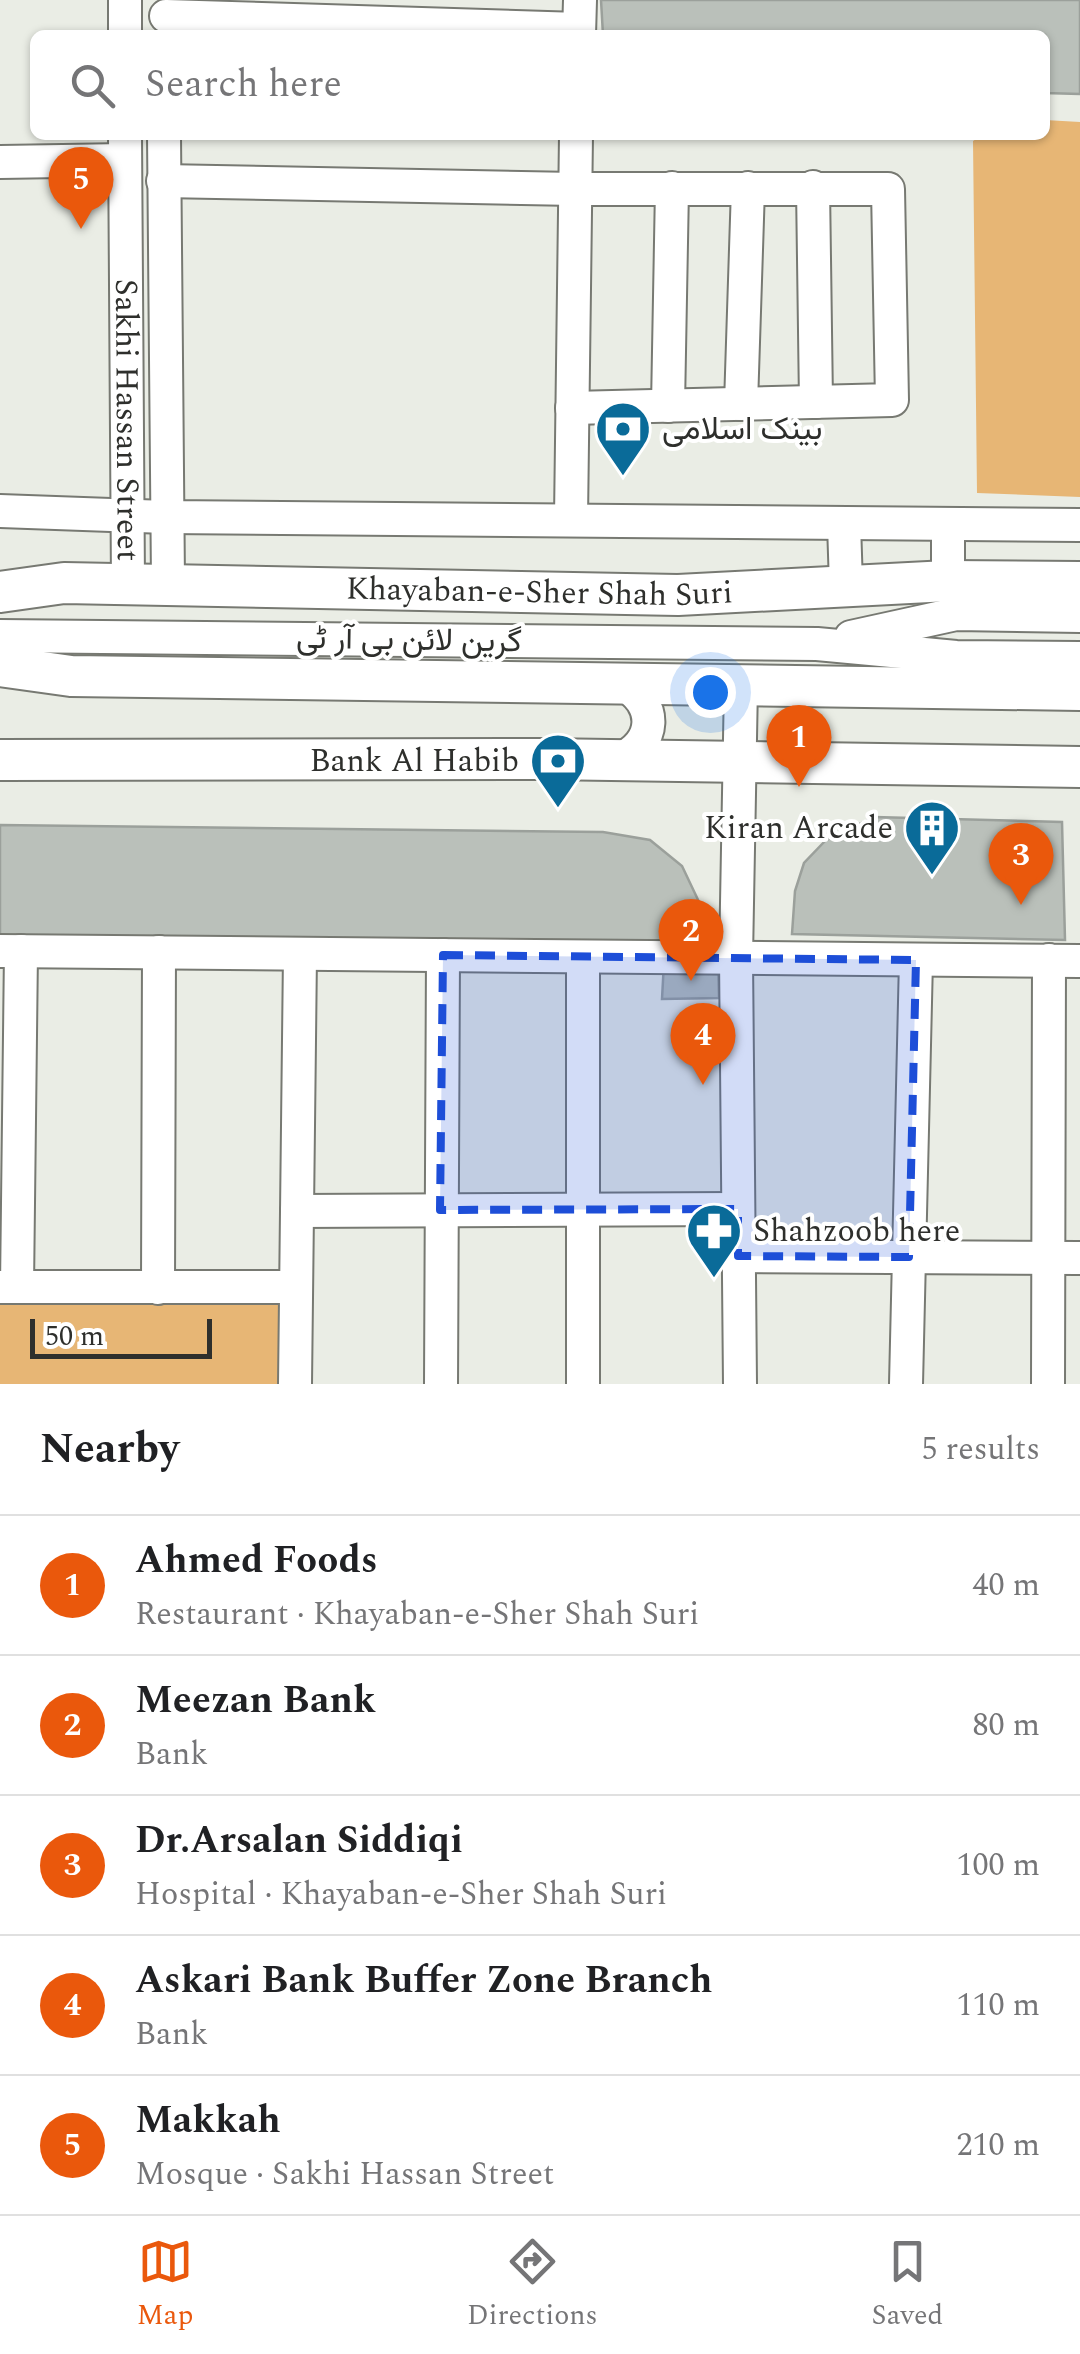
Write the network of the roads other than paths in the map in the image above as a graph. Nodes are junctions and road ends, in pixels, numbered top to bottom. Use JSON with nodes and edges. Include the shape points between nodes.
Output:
{"nodes":[{"id":1,"x":126,"y":0,"type":"edge"},
{"id":2,"x":166,"y":17,"type":"edge"},
{"id":3,"x":579,"y":21,"type":"edge"},
{"id":4,"x":126,"y":30,"type":"edge"},
{"id":5,"x":164,"y":140,"type":"edge"},
{"id":6,"x":576,"y":140,"type":"edge"},
{"id":7,"x":126,"y":148,"type":"edge"},
{"id":8,"x":0,"y":162,"type":"edge"},
{"id":9,"x":163,"y":181,"type":"junction"},
{"id":10,"x":672,"y":188,"type":"junction"},
{"id":11,"x":748,"y":188,"type":"junction"},
{"id":12,"x":814,"y":188,"type":"junction"},
{"id":13,"x":575,"y":189,"type":"junction"},
{"id":14,"x":816,"y":402,"type":"junction"},
{"id":15,"x":741,"y":404,"type":"junction"},
{"id":16,"x":668,"y":406,"type":"junction"},
{"id":17,"x":572,"y":408,"type":"junction"},
{"id":18,"x":0,"y":511,"type":"edge"},
{"id":19,"x":128,"y":515,"type":"junction"},
{"id":20,"x":166,"y":517,"type":"junction"},
{"id":21,"x":571,"y":519,"type":"junction"},
{"id":22,"x":844,"y":524,"type":"junction"},
{"id":23,"x":1080,"y":524,"type":"edge"},
{"id":24,"x":948,"y":525,"type":"junction"},
{"id":25,"x":0,"y":568,"type":"edge"},
{"id":26,"x":948,"y":581,"type":"junction"},
{"id":27,"x":168,"y":582,"type":"junction"},
{"id":28,"x":1080,"y":582,"type":"edge"},
{"id":29,"x":64,"y":583,"type":"junction"},
{"id":30,"x":128,"y":584,"type":"junction"},
{"id":31,"x":846,"y":585,"type":"junction"},
{"id":32,"x":0,"y":592,"type":"edge"},
{"id":33,"x":1080,"y":616,"type":"edge"},
{"id":34,"x":0,"y":636,"type":"edge"},
{"id":35,"x":818,"y":644,"type":"junction"},
{"id":36,"x":1080,"y":658,"type":"edge"},
{"id":37,"x":0,"y":666,"type":"edge"},
{"id":38,"x":71,"y":676,"type":"junction"},
{"id":39,"x":621,"y":682,"type":"junction"},
{"id":40,"x":741,"y":684,"type":"junction"},
{"id":41,"x":785,"y":685,"type":"junction"},
{"id":42,"x":1080,"y":690,"type":"edge"},
{"id":43,"x":0,"y":693,"type":"edge"},
{"id":44,"x":0,"y":760,"type":"edge"},
{"id":45,"x":618,"y":760,"type":"junction"},
{"id":46,"x":738,"y":762,"type":"junction"},
{"id":47,"x":781,"y":763,"type":"junction"},
{"id":48,"x":1080,"y":767,"type":"edge"},
{"id":49,"x":10,"y":951,"type":"edge"},
{"id":50,"x":159,"y":952,"type":"junction"},
{"id":51,"x":300,"y":954,"type":"junction"},
{"id":52,"x":442,"y":955,"type":"junction"},
{"id":53,"x":583,"y":956,"type":"junction"},
{"id":54,"x":736,"y":958,"type":"junction"},
{"id":55,"x":916,"y":960,"type":"junction"},
{"id":56,"x":1065,"y":961,"type":"edge"},
{"id":57,"x":738,"y":1208,"type":"junction"},
{"id":58,"x":440,"y":1210,"type":"junction"},
{"id":59,"x":582,"y":1210,"type":"junction"},
{"id":60,"x":297,"y":1211,"type":"junction"},
{"id":61,"x":738,"y":1256,"type":"junction"},
{"id":62,"x":909,"y":1257,"type":"junction"},
{"id":63,"x":1064,"y":1258,"type":"edge"},
{"id":64,"x":8,"y":1287,"type":"edge"},
{"id":65,"x":296,"y":1287,"type":"junction"},
{"id":66,"x":158,"y":1288,"type":"junction"},
{"id":67,"x":295,"y":1384,"type":"edge"},
{"id":68,"x":440,"y":1384,"type":"edge"},
{"id":69,"x":582,"y":1384,"type":"edge"},
{"id":70,"x":740,"y":1384,"type":"edge"},
{"id":71,"x":906,"y":1384,"type":"edge"},
{"id":72,"x":1048,"y":1384,"type":"edge"}],
"edges":[{"from":1,"to":4,"type":"street"},
{"from":2,"to":3,"type":"street"},
{"from":5,"to":9,"type":"street","name":"Sakhi Hassan Street"},
{"from":6,"to":13,"type":"street"},
{"from":7,"to":8,"type":"street"},
{"from":7,"to":19,"type":"street","name":"Sakhi Hassan Street"},
{"from":9,"to":13,"type":"street"},
{"from":9,"to":20,"type":"street","name":"Sakhi Hassan Street"},
{"from":10,"to":11,"type":"street"},
{"from":10,"to":13,"type":"street"},
{"from":10,"to":16,"type":"street"},
{"from":11,"to":12,"type":"street"},
{"from":11,"to":15,"type":"street"},
{"from":12,"to":14,"type":"street"},
{"from":12,"to":14,"type":"street","via":[[888,189],[892,400]]},
{"from":13,"to":17,"type":"street"},
{"from":14,"to":15,"type":"street"},
{"from":15,"to":16,"type":"street"},
{"from":16,"to":17,"type":"street"},
{"from":17,"to":21,"type":"street"},
{"from":18,"to":19,"type":"street"},
{"from":19,"to":20,"type":"street"},
{"from":19,"to":30,"type":"street","name":"Sakhi Hassan Street"},
{"from":20,"to":21,"type":"street"},
{"from":20,"to":27,"type":"street","name":"Sakhi Hassan Street"},
{"from":21,"to":22,"type":"street"},
{"from":22,"to":24,"type":"street"},
{"from":22,"to":31,"type":"street"},
{"from":23,"to":24,"type":"street"},
{"from":24,"to":26,"type":"street"},
{"from":25,"to":29,"type":"main road"},
{"from":26,"to":28,"type":"main road","name":"Khayaban-e-Sher Shah Suri"},
{"from":26,"to":31,"type":"main road","name":"Khayaban-e-Sher Shah Suri"},
{"from":27,"to":30,"type":"main road","name":"Khayaban-e-Sher Shah Suri"},
{"from":27,"to":31,"type":"main road","name":"Khayaban-e-Sher Shah Suri","via":[[678,594]]},
{"from":29,"to":30,"type":"main road","name":"Khayaban-e-Sher Shah Suri"},
{"from":29,"to":32,"type":"main road","name":"Khayaban-e-Sher Shah Suri"},
{"from":33,"to":35,"type":"street","name":"گرین لائن بی آر ٹی","via":[[956,614]]},
{"from":34,"to":35,"type":"street","name":"گرین لائن بی آر ٹی"},
{"from":35,"to":36,"type":"street","name":"گرین لائن بی آر ٹی","via":[[956,657]]},
{"from":37,"to":38,"type":"main road"},
{"from":38,"to":39,"type":"main road"},
{"from":38,"to":43,"type":"main road"},
{"from":39,"to":40,"type":"main road"},
{"from":39,"to":45,"type":"street","via":[[642,698],[648,723],[639,747]]},
{"from":40,"to":41,"type":"main road"},
{"from":40,"to":46,"type":"street"},
{"from":41,"to":42,"type":"main road"},
{"from":41,"to":47,"type":"street","via":[[764,702],[758,729]]},
{"from":44,"to":45,"type":"main road"},
{"from":45,"to":46,"type":"main road"},
{"from":46,"to":47,"type":"main road"},
{"from":46,"to":54,"type":"street"},
{"from":47,"to":48,"type":"main road"},
{"from":49,"to":50,"type":"street"},
{"from":49,"to":64,"type":"street"},
{"from":50,"to":51,"type":"street"},
{"from":50,"to":66,"type":"street"},
{"from":51,"to":52,"type":"street"},
{"from":51,"to":60,"type":"street"},
{"from":52,"to":53,"type":"street"},
{"from":52,"to":58,"type":"street"},
{"from":53,"to":54,"type":"street"},
{"from":53,"to":59,"type":"street"},
{"from":54,"to":55,"type":"street"},
{"from":54,"to":57,"type":"street"},
{"from":55,"to":56,"type":"street"},
{"from":55,"to":62,"type":"street"},
{"from":56,"to":63,"type":"street"},
{"from":57,"to":59,"type":"street"},
{"from":57,"to":61,"type":"street"},
{"from":58,"to":59,"type":"street"},
{"from":58,"to":60,"type":"street"},
{"from":58,"to":68,"type":"street"},
{"from":59,"to":69,"type":"street"},
{"from":60,"to":65,"type":"street"},
{"from":61,"to":62,"type":"street"},
{"from":61,"to":70,"type":"street"},
{"from":62,"to":63,"type":"street"},
{"from":62,"to":71,"type":"street"},
{"from":63,"to":72,"type":"street"},
{"from":64,"to":66,"type":"street"},
{"from":65,"to":66,"type":"street"},
{"from":65,"to":67,"type":"street"}]}
